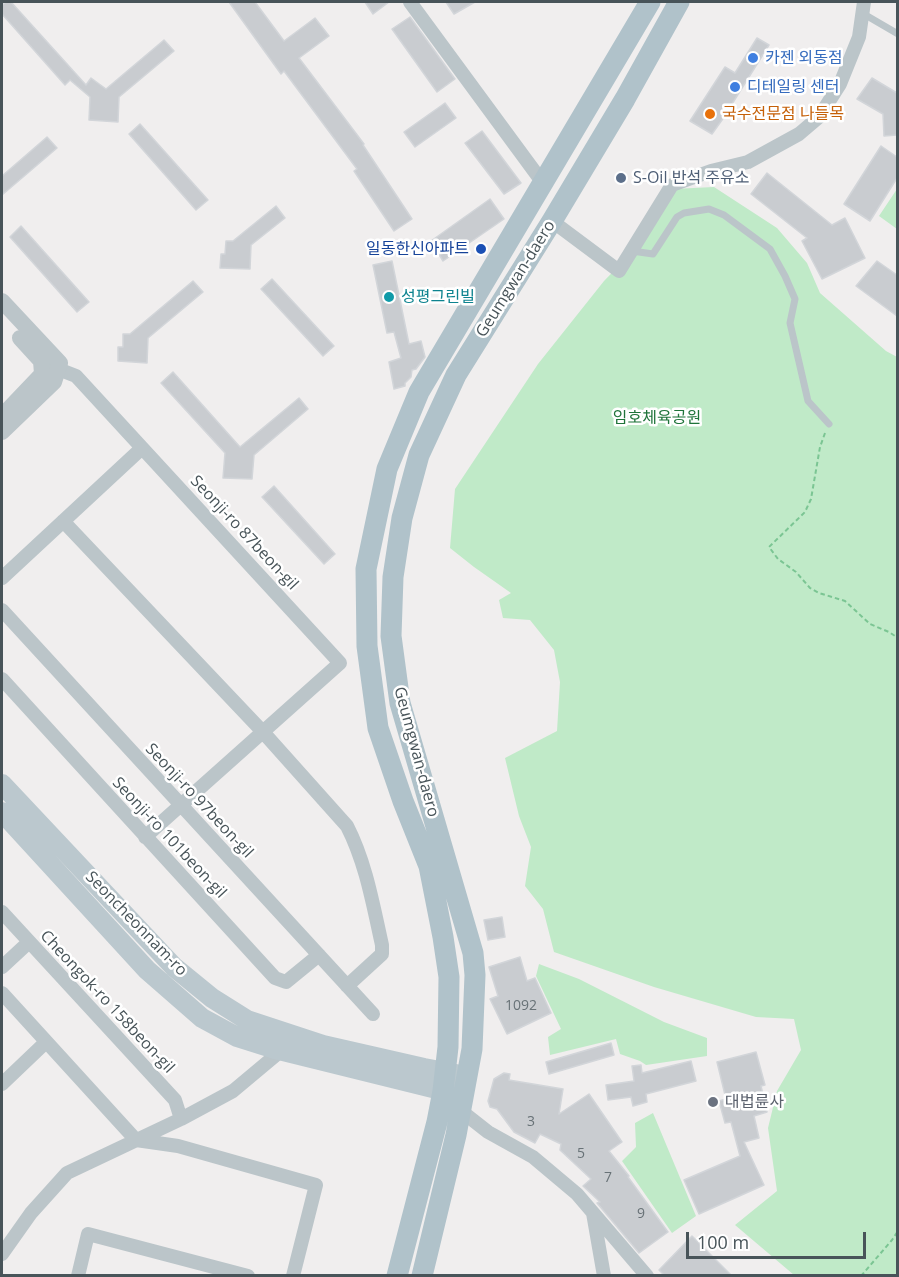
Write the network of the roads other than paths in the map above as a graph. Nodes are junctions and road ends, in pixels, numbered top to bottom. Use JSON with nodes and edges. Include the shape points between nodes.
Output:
{"nodes":[{"id":1,"x":410,"y":2,"type":"edge"},
{"id":2,"x":650,"y":2,"type":"edge"},
{"id":3,"x":679,"y":2,"type":"edge"},
{"id":4,"x":863,"y":7,"type":"edge"},
{"id":5,"x":897,"y":34,"type":"edge"},
{"id":6,"x":543,"y":183,"type":"junction"},
{"id":7,"x":552,"y":221,"type":"junction"},
{"id":8,"x":632,"y":251,"type":"junction"},
{"id":9,"x":2,"y":301,"type":"edge"},
{"id":10,"x":2,"y":317,"type":"edge"},
{"id":11,"x":50,"y":368,"type":"junction"},
{"id":12,"x":2,"y":417,"type":"edge"},
{"id":13,"x":829,"y":424,"type":"road end"},
{"id":14,"x":2,"y":432,"type":"edge"},
{"id":15,"x":142,"y":448,"type":"junction"},
{"id":16,"x":63,"y":521,"type":"junction"},
{"id":17,"x":2,"y":578,"type":"edge"},
{"id":18,"x":2,"y":610,"type":"edge"},
{"id":19,"x":2,"y":680,"type":"edge"},
{"id":20,"x":263,"y":732,"type":"junction"},
{"id":21,"x":2,"y":784,"type":"edge"},
{"id":22,"x":182,"y":806,"type":"junction"},
{"id":23,"x":2,"y":812,"type":"edge"},
{"id":24,"x":146,"y":837,"type":"junction"},
{"id":25,"x":2,"y":912,"type":"edge"},
{"id":26,"x":29,"y":942,"type":"junction"},
{"id":27,"x":319,"y":955,"type":"junction"},
{"id":28,"x":2,"y":967,"type":"edge"},
{"id":29,"x":347,"y":986,"type":"junction"},
{"id":30,"x":2,"y":993,"type":"edge"},
{"id":31,"x":373,"y":1014,"type":"dead end"},
{"id":32,"x":46,"y":1042,"type":"junction"},
{"id":33,"x":282,"y":1050,"type":"junction"},
{"id":34,"x":2,"y":1084,"type":"edge"},
{"id":35,"x":456,"y":1089,"type":"junction"},
{"id":36,"x":181,"y":1119,"type":"junction"},
{"id":37,"x":136,"y":1140,"type":"junction"},
{"id":38,"x":422,"y":1179,"type":"junction"},
{"id":39,"x":593,"y":1212,"type":"junction"},
{"id":40,"x":433,"y":1231,"type":"junction"},
{"id":41,"x":2,"y":1254,"type":"edge"},
{"id":42,"x":78,"y":1275,"type":"edge"},
{"id":43,"x":248,"y":1275,"type":"edge"},
{"id":44,"x":293,"y":1275,"type":"edge"},
{"id":45,"x":397,"y":1275,"type":"edge"},
{"id":46,"x":422,"y":1275,"type":"edge"},
{"id":47,"x":603,"y":1275,"type":"edge"},
{"id":48,"x":647,"y":1275,"type":"edge"}],
"edges":[{"from":1,"to":6,"type":"street"},
{"from":2,"to":6,"type":"main road","name":"Geumgwan-daero"},
{"from":3,"to":7,"type":"main road","name":"Geumgwan-daero"},
{"from":4,"to":5,"type":"lane"},
{"from":4,"to":8,"type":"street","via":[[858,37],[840,84],[819,117],[799,134],[748,162],[672,185]]},
{"from":6,"to":35,"type":"main road","name":"Geumgwan-daero","via":[[419,392],[387,469],[366,569],[367,646],[378,728],[429,866],[449,977]]},
{"from":7,"to":8,"type":"street","via":[[619,271]]},
{"from":7,"to":35,"type":"main road","name":"Geumgwan-daero","via":[[456,375],[419,455],[402,518],[393,577],[391,636],[400,703],[473,953],[476,975],[472,1049]]},
{"from":8,"to":13,"type":"lane","via":[[653,254],[677,217],[709,209],[724,215],[770,249],[795,299],[790,323],[808,401]]},
{"from":9,"to":11,"type":"street","via":[[60,363]]},
{"from":10,"to":11,"type":"street"},
{"from":11,"to":12,"type":"street"},
{"from":11,"to":14,"type":"street","via":[[54,382]]},
{"from":11,"to":15,"type":"street","name":"Seonji-ro 87beon-gil","via":[[76,376]]},
{"from":15,"to":16,"type":"street"},
{"from":15,"to":20,"type":"street","name":"Seonji-ro 87beon-gil","via":[[340,663]]},
{"from":16,"to":17,"type":"street"},
{"from":16,"to":20,"type":"street"},
{"from":18,"to":22,"type":"street","name":"Seonji-ro 97beon-gil"},
{"from":19,"to":24,"type":"street","name":"Seonji-ro 101beon-gil"},
{"from":20,"to":22,"type":"street","name":"Seonji-ro 87beon-gil"},
{"from":20,"to":29,"type":"street","via":[[346,826],[355,842],[369,885],[382,954]]},
{"from":21,"to":35,"type":"main road","name":"Seoncheonnam-ro","via":[[174,967],[212,998],[247,1020]]},
{"from":22,"to":24,"type":"street","name":"Seonji-ro 87beon-gil"},
{"from":22,"to":27,"type":"street","name":"Seonji-ro 97beon-gil"},
{"from":23,"to":33,"type":"main road","name":"Seoncheonnam-ro","via":[[147,970],[202,1018],[237,1037]]},
{"from":24,"to":27,"type":"street","name":"Seonji-ro 101beon-gil","via":[[275,978],[286,982]]},
{"from":25,"to":26,"type":"street","name":"Cheongok-ro 158beon-gil"},
{"from":26,"to":28,"type":"street"},
{"from":26,"to":36,"type":"street","name":"Cheongok-ro 158beon-gil","via":[[175,1100]]},
{"from":27,"to":29,"type":"street","name":"Seonji-ro 97beon-gil"},
{"from":29,"to":31,"type":"street","name":"Seonji-ro 97beon-gil"},
{"from":30,"to":32,"type":"street"},
{"from":32,"to":34,"type":"street"},
{"from":32,"to":37,"type":"street"},
{"from":33,"to":35,"type":"main road","name":"Seoncheonnam-ro"},
{"from":33,"to":36,"type":"street","via":[[233,1090]]},
{"from":35,"to":38,"type":"main road","name":"Geumgwan-daero","via":[[437,1122]]},
{"from":35,"to":39,"type":"street","via":[[488,1131],[533,1157]]},
{"from":35,"to":40,"type":"main road","name":"Geumgwan-daero","via":[[456,1135]]},
{"from":36,"to":37,"type":"street"},
{"from":37,"to":41,"type":"street","via":[[67,1173]]},
{"from":37,"to":44,"type":"street","via":[[178,1146],[316,1185]]},
{"from":38,"to":40,"type":"main road","via":[[434,1180],[427,1212]]},
{"from":38,"to":45,"type":"main road","name":"Geumgwan-daero"},
{"from":39,"to":47,"type":"street"},
{"from":39,"to":48,"type":"street"},
{"from":40,"to":46,"type":"main road","name":"Geumgwan-daero"},
{"from":42,"to":43,"type":"street","via":[[88,1234]]}]}
